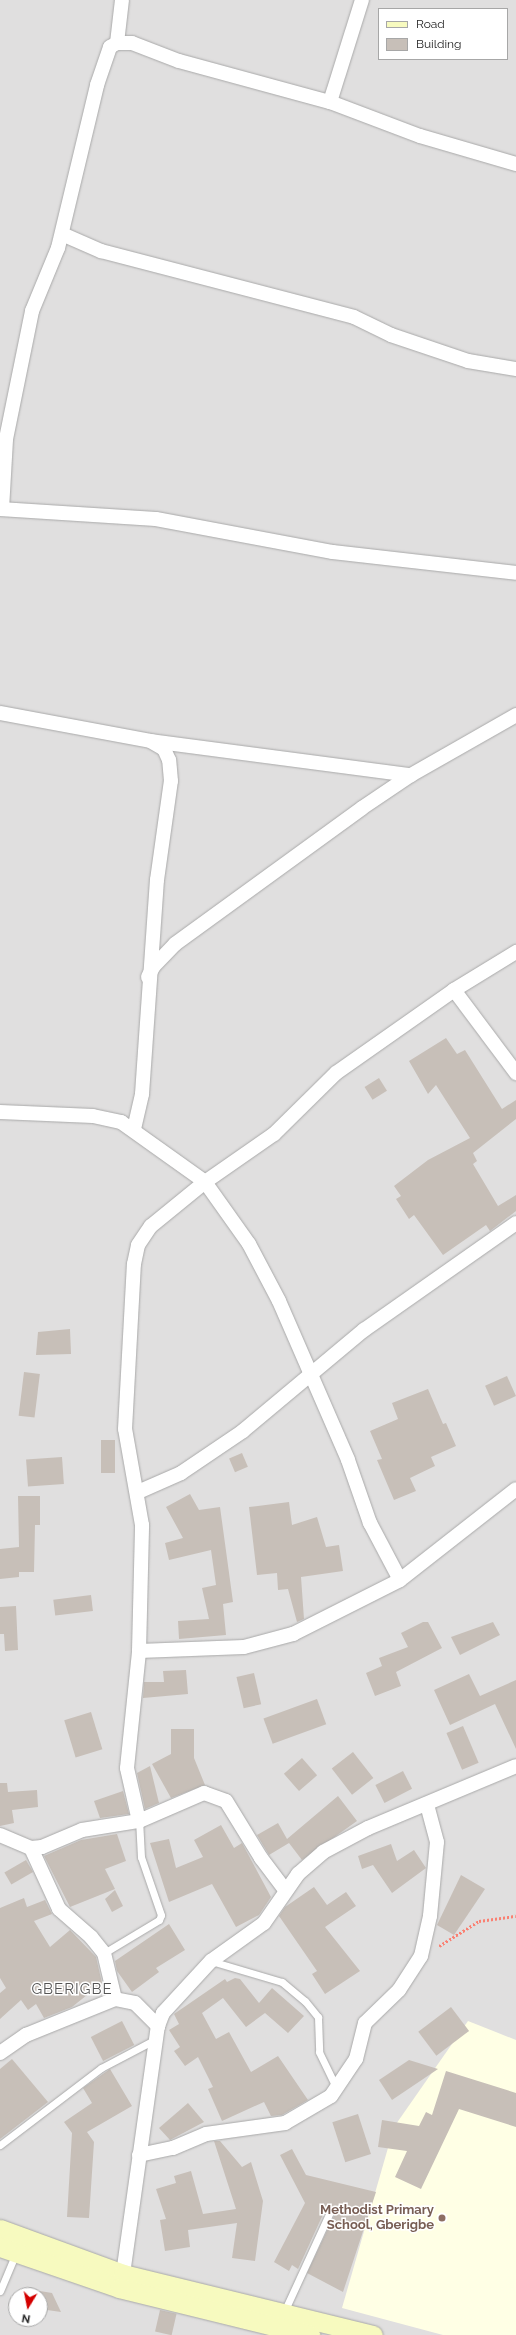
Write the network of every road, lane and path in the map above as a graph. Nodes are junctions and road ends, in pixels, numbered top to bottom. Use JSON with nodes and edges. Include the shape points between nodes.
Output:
{"nodes":[{"id":1,"x":122,"y":0,"type":"edge"},
{"id":2,"x":362,"y":0,"type":"edge"},
{"id":3,"x":117,"y":43,"type":"junction"},
{"id":4,"x":330,"y":102,"type":"junction"},
{"id":5,"x":516,"y":164,"type":"edge"},
{"id":6,"x":62,"y":234,"type":"junction"},
{"id":7,"x":516,"y":369,"type":"edge"},
{"id":8,"x":1,"y":509,"type":"edge"},
{"id":9,"x":516,"y":573,"type":"edge"},
{"id":10,"x":0,"y":713,"type":"edge"},
{"id":11,"x":516,"y":716,"type":"edge"},
{"id":12,"x":151,"y":741,"type":"junction"},
{"id":13,"x":411,"y":775,"type":"junction"},
{"id":14,"x":516,"y":952,"type":"edge"},
{"id":15,"x":148,"y":977,"type":"junction"},
{"id":16,"x":454,"y":990,"type":"junction"},
{"id":17,"x":516,"y":1074,"type":"edge"},
{"id":18,"x":0,"y":1112,"type":"edge"},
{"id":19,"x":134,"y":1129,"type":"junction"},
{"id":20,"x":204,"y":1182,"type":"junction"},
{"id":21,"x":516,"y":1223,"type":"edge"},
{"id":22,"x":312,"y":1372,"type":"junction"},
{"id":23,"x":516,"y":1489,"type":"edge"},
{"id":24,"x":138,"y":1492,"type":"junction"},
{"id":25,"x":400,"y":1580,"type":"junction"},
{"id":26,"x":140,"y":1651,"type":"junction"},
{"id":27,"x":516,"y":1766,"type":"edge"},
{"id":28,"x":427,"y":1805,"type":"junction"},
{"id":29,"x":139,"y":1821,"type":"junction"},
{"id":30,"x":0,"y":1835,"type":"edge"},
{"id":31,"x":31,"y":1848,"type":"junction"},
{"id":32,"x":286,"y":1891,"type":"junction"},
{"id":33,"x":516,"y":1916,"type":"edge"},
{"id":34,"x":104,"y":1953,"type":"junction"},
{"id":35,"x":421,"y":1956,"type":"junction"},
{"id":36,"x":211,"y":1961,"type":"junction"},
{"id":37,"x":115,"y":1999,"type":"junction"},
{"id":38,"x":157,"y":2033,"type":"junction"},
{"id":39,"x":0,"y":2053,"type":"edge"},
{"id":40,"x":337,"y":2089,"type":"junction"},
{"id":41,"x":0,"y":2145,"type":"edge"},
{"id":42,"x":139,"y":2155,"type":"junction"},
{"id":43,"x":330,"y":2212,"type":"dead end"},
{"id":44,"x":0,"y":2229,"type":"edge"},
{"id":45,"x":8,"y":2249,"type":"edge"},
{"id":46,"x":123,"y":2274,"type":"junction"},
{"id":47,"x":0,"y":2291,"type":"edge"},
{"id":48,"x":284,"y":2312,"type":"junction"},
{"id":49,"x":308,"y":2335,"type":"edge"},
{"id":50,"x":373,"y":2335,"type":"edge"}],
"edges":[{"from":1,"to":3,"type":"street"},
{"from":2,"to":4,"type":"street"},
{"from":3,"to":4,"type":"street","via":[[132,43],[179,61]]},
{"from":3,"to":6,"type":"street","via":[[110,48],[96,84]]},
{"from":4,"to":5,"type":"street","via":[[420,136]]},
{"from":6,"to":7,"type":"street","via":[[101,251],[354,317],[398,338],[468,361]]},
{"from":6,"to":8,"type":"street","via":[[32,310],[22,353],[6,439]]},
{"from":8,"to":9,"type":"street","via":[[156,519],[333,552]]},
{"from":10,"to":12,"type":"street"},
{"from":11,"to":13,"type":"street"},
{"from":12,"to":13,"type":"street"},
{"from":12,"to":15,"type":"street","via":[[164,749],[170,760],[171,781]]},
{"from":13,"to":15,"type":"street","via":[[175,944],[153,966]]},
{"from":14,"to":16,"type":"street"},
{"from":15,"to":19,"type":"street","via":[[142,1094]]},
{"from":16,"to":17,"type":"street"},
{"from":16,"to":20,"type":"street","via":[[336,1073],[274,1134]]},
{"from":18,"to":19,"type":"street","via":[[93,1116],[121,1122]]},
{"from":19,"to":20,"type":"street"},
{"from":20,"to":22,"type":"street","via":[[249,1244]]},
{"from":20,"to":24,"type":"street","via":[[151,1226],[138,1245],[134,1264],[125,1429]]},
{"from":21,"to":22,"type":"street","via":[[364,1330]]},
{"from":22,"to":24,"type":"street","via":[[243,1431],[200,1461]]},
{"from":22,"to":25,"type":"street","via":[[370,1522]]},
{"from":23,"to":25,"type":"street"},
{"from":24,"to":26,"type":"street","via":[[142,1525]]},
{"from":25,"to":26,"type":"street","via":[[272,1642],[244,1647]]},
{"from":26,"to":29,"type":"street","via":[[127,1768]]},
{"from":27,"to":28,"type":"street"},
{"from":28,"to":32,"type":"street","via":[[368,1828],[323,1852],[298,1874]]},
{"from":28,"to":35,"type":"street","via":[[437,1842]]},
{"from":29,"to":31,"type":"street","via":[[82,1830],[42,1847]]},
{"from":29,"to":32,"type":"street","via":[[204,1793],[218,1796]]},
{"from":29,"to":34,"type":"lane","via":[[141,1857],[162,1914],[159,1920]]},
{"from":30,"to":31,"type":"street"},
{"from":31,"to":34,"type":"street","via":[[59,1910],[91,1937]]},
{"from":32,"to":36,"type":"street","via":[[264,1923]]},
{"from":33,"to":35,"type":"path","via":[[479,1921]]},
{"from":34,"to":37,"type":"street"},
{"from":35,"to":40,"type":"street","via":[[400,1990],[365,2023],[360,2049]]},
{"from":36,"to":38,"type":"street","via":[[163,2012]]},
{"from":36,"to":40,"type":"lane","via":[[282,1982],[305,2001],[318,2017],[320,2052]]},
{"from":37,"to":38,"type":"street","via":[[135,2003]]},
{"from":37,"to":39,"type":"street","via":[[26,2035]]},
{"from":38,"to":41,"type":"lane","via":[[102,2068]]},
{"from":38,"to":42,"type":"street"},
{"from":40,"to":42,"type":"street","via":[[331,2096],[285,2123],[206,2134],[173,2148]]},
{"from":42,"to":46,"type":"street"},
{"from":43,"to":48,"type":"lane"},
{"from":44,"to":46,"type":"main road"},
{"from":45,"to":47,"type":"lane"},
{"from":45,"to":49,"type":"main road","via":[[119,2288]]},
{"from":46,"to":48,"type":"main road"},
{"from":48,"to":50,"type":"main road"}]}
